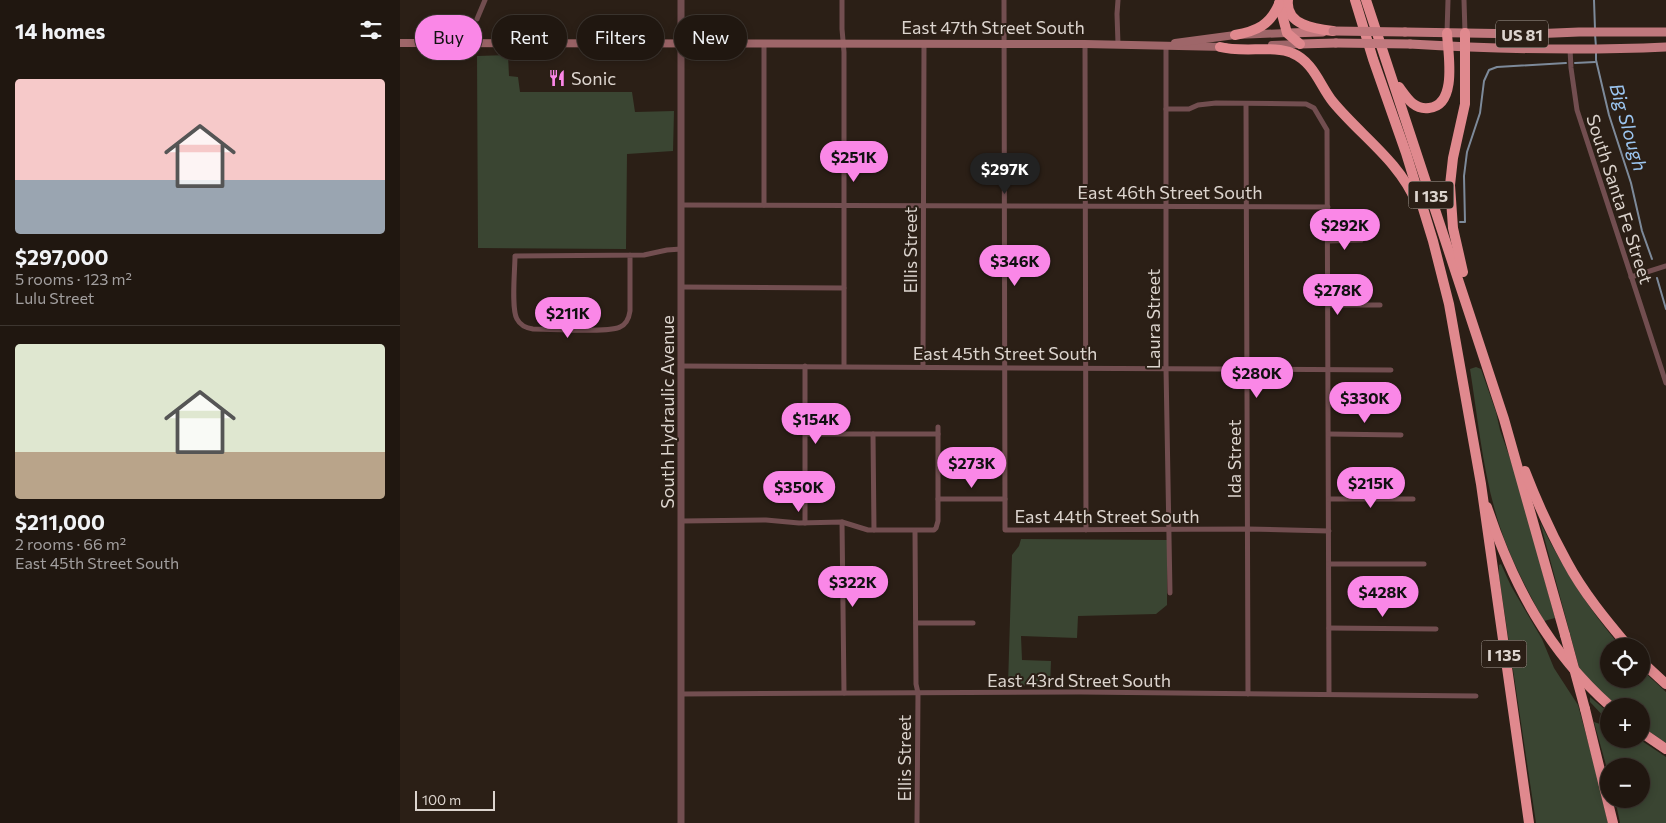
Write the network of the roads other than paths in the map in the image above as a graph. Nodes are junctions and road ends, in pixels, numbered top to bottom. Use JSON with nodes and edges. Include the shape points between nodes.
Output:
{"nodes":[{"id":1,"x":485,"y":0,"type":"edge"},
{"id":2,"x":681,"y":0,"type":"edge"},
{"id":3,"x":842,"y":0,"type":"edge"},
{"id":4,"x":1004,"y":0,"type":"edge"},
{"id":5,"x":1118,"y":0,"type":"edge"},
{"id":6,"x":1350,"y":0,"type":"edge"},
{"id":7,"x":1355,"y":0,"type":"edge"},
{"id":8,"x":1366,"y":0,"type":"edge"},
{"id":9,"x":1448,"y":0,"type":"edge"},
{"id":10,"x":1464,"y":0,"type":"edge"},
{"id":11,"x":1282,"y":1,"type":"edge"},
{"id":12,"x":479,"y":15,"type":"edge"},
{"id":13,"x":681,"y":15,"type":"edge"},
{"id":14,"x":1361,"y":19,"type":"junction"},
{"id":15,"x":1333,"y":31,"type":"junction"},
{"id":16,"x":1666,"y":32,"type":"edge"},
{"id":17,"x":1287,"y":33,"type":"junction"},
{"id":18,"x":1446,"y":33,"type":"junction"},
{"id":19,"x":1465,"y":33,"type":"junction"},
{"id":20,"x":1235,"y":35,"type":"junction"},
{"id":21,"x":400,"y":43,"type":"edge"},
{"id":22,"x":674,"y":43,"type":"edge"},
{"id":23,"x":747,"y":43,"type":"edge"},
{"id":24,"x":764,"y":43,"type":"junction"},
{"id":25,"x":843,"y":43,"type":"junction"},
{"id":26,"x":924,"y":44,"type":"junction"},
{"id":27,"x":1004,"y":44,"type":"junction"},
{"id":28,"x":1084,"y":44,"type":"junction"},
{"id":29,"x":1118,"y":44,"type":"junction"},
{"id":30,"x":1300,"y":44,"type":"junction"},
{"id":31,"x":1166,"y":45,"type":"junction"},
{"id":32,"x":1447,"y":46,"type":"junction"},
{"id":33,"x":1220,"y":47,"type":"junction"},
{"id":34,"x":1666,"y":47,"type":"edge"},
{"id":35,"x":1466,"y":48,"type":"junction"},
{"id":36,"x":1575,"y":48,"type":"junction"},
{"id":37,"x":681,"y":60,"type":"edge"},
{"id":38,"x":1391,"y":73,"type":"junction"},
{"id":39,"x":1246,"y":104,"type":"junction"},
{"id":40,"x":1166,"y":109,"type":"junction"},
{"id":41,"x":681,"y":205,"type":"junction"},
{"id":42,"x":764,"y":205,"type":"junction"},
{"id":43,"x":844,"y":205,"type":"junction"},
{"id":44,"x":924,"y":205,"type":"junction"},
{"id":45,"x":1005,"y":205,"type":"junction"},
{"id":46,"x":1086,"y":206,"type":"junction"},
{"id":47,"x":1166,"y":206,"type":"junction"},
{"id":48,"x":1246,"y":206,"type":"junction"},
{"id":49,"x":1328,"y":207,"type":"junction"},
{"id":50,"x":1361,"y":240,"type":"dead end"},
{"id":51,"x":1328,"y":241,"type":"junction"},
{"id":52,"x":1433,"y":241,"type":"junction"},
{"id":53,"x":681,"y":249,"type":"junction"},
{"id":54,"x":630,"y":255,"type":"junction"},
{"id":55,"x":1666,"y":266,"type":"edge"},
{"id":56,"x":1630,"y":277,"type":"junction"},
{"id":57,"x":681,"y":287,"type":"junction"},
{"id":58,"x":844,"y":288,"type":"junction"},
{"id":59,"x":1328,"y":305,"type":"junction"},
{"id":60,"x":1380,"y":305,"type":"dead end"},
{"id":61,"x":681,"y":366,"type":"junction"},
{"id":62,"x":805,"y":366,"type":"junction"},
{"id":63,"x":844,"y":366,"type":"junction"},
{"id":64,"x":923,"y":366,"type":"junction"},
{"id":65,"x":1005,"y":367,"type":"junction"},
{"id":66,"x":1086,"y":367,"type":"junction"},
{"id":67,"x":1166,"y":368,"type":"junction"},
{"id":68,"x":1247,"y":368,"type":"junction"},
{"id":69,"x":1328,"y":369,"type":"junction"},
{"id":70,"x":1489,"y":369,"type":"junction"},
{"id":71,"x":1391,"y":370,"type":"dead end"},
{"id":72,"x":1666,"y":383,"type":"edge"},
{"id":73,"x":1504,"y":418,"type":"junction"},
{"id":74,"x":938,"y":427,"type":"dead end"},
{"id":75,"x":806,"y":434,"type":"junction"},
{"id":76,"x":873,"y":434,"type":"junction"},
{"id":77,"x":938,"y":434,"type":"junction"},
{"id":78,"x":1329,"y":434,"type":"junction"},
{"id":79,"x":1401,"y":435,"type":"dead end"},
{"id":80,"x":1481,"y":484,"type":"junction"},
{"id":81,"x":938,"y":499,"type":"junction"},
{"id":82,"x":1005,"y":499,"type":"junction"},
{"id":83,"x":1329,"y":499,"type":"junction"},
{"id":84,"x":1413,"y":499,"type":"dead end"},
{"id":85,"x":682,"y":521,"type":"junction"},
{"id":86,"x":842,"y":522,"type":"junction"},
{"id":87,"x":805,"y":523,"type":"junction"},
{"id":88,"x":1169,"y":529,"type":"junction"},
{"id":89,"x":1248,"y":529,"type":"junction"},
{"id":90,"x":874,"y":530,"type":"junction"},
{"id":91,"x":1086,"y":530,"type":"junction"},
{"id":92,"x":915,"y":531,"type":"junction"},
{"id":93,"x":1329,"y":532,"type":"junction"},
{"id":94,"x":1329,"y":564,"type":"junction"},
{"id":95,"x":1424,"y":564,"type":"dead end"},
{"id":96,"x":1170,"y":593,"type":"dead end"},
{"id":97,"x":916,"y":623,"type":"junction"},
{"id":98,"x":973,"y":623,"type":"dead end"},
{"id":99,"x":1329,"y":628,"type":"junction"},
{"id":100,"x":1436,"y":629,"type":"dead end"},
{"id":101,"x":1621,"y":638,"type":"edge"},
{"id":102,"x":1650,"y":669,"type":"edge"},
{"id":103,"x":1666,"y":684,"type":"edge"},
{"id":104,"x":918,"y":693,"type":"junction"},
{"id":105,"x":682,"y":694,"type":"junction"},
{"id":106,"x":844,"y":694,"type":"junction"},
{"id":107,"x":1248,"y":694,"type":"junction"},
{"id":108,"x":1329,"y":694,"type":"junction"},
{"id":109,"x":1476,"y":696,"type":"dead end"},
{"id":110,"x":1601,"y":698,"type":"edge"},
{"id":111,"x":1650,"y":738,"type":"edge"},
{"id":112,"x":1666,"y":749,"type":"edge"},
{"id":113,"x":682,"y":823,"type":"edge"},
{"id":114,"x":918,"y":823,"type":"edge"},
{"id":115,"x":1529,"y":823,"type":"edge"},
{"id":116,"x":1613,"y":823,"type":"edge"}],
"edges":[{"from":1,"to":12,"type":"street"},
{"from":2,"to":13,"type":"street","name":"South Hydraulic Avenue"},
{"from":3,"to":25,"type":"street"},
{"from":4,"to":27,"type":"street"},
{"from":5,"to":29,"type":"street"},
{"from":6,"to":14,"type":"highway"},
{"from":7,"to":14,"type":"highway","number":"I 135"},
{"from":8,"to":38,"type":"highway","number":"I 135"},
{"from":9,"to":18,"type":"street"},
{"from":10,"to":19,"type":"street"},
{"from":11,"to":15,"type":"highway","number":"US 81","via":[[1294,19],[1311,28]]},
{"from":11,"to":17,"type":"highway"},
{"from":11,"to":20,"type":"highway","via":[[1263,26]]},
{"from":14,"to":52,"type":"highway","number":"I 135"},
{"from":15,"to":17,"type":"main road","name":"East 47th Street South"},
{"from":15,"to":18,"type":"main road","name":"East 47th Street South","number":"US 81","bridge":true},
{"from":16,"to":19,"type":"main road","name":"East 47th Street South","number":"US 81"},
{"from":17,"to":20,"type":"main road","name":"East 47th Street South"},
{"from":17,"to":30,"type":"highway"},
{"from":18,"to":19,"type":"main road","name":"East 47th Street South","number":"US 81"},
{"from":18,"to":32,"type":"highway"},
{"from":19,"to":35,"type":"highway"},
{"from":20,"to":31,"type":"main road","name":"East 47th Street South"},
{"from":21,"to":22,"type":"main road","name":"East 47th Street South"},
{"from":23,"to":24,"type":"main road","name":"East 47th Street South"},
{"from":24,"to":25,"type":"main road","name":"East 47th Street South"},
{"from":24,"to":42,"type":"street"},
{"from":25,"to":26,"type":"main road","name":"East 47th Street South"},
{"from":25,"to":43,"type":"street"},
{"from":26,"to":27,"type":"main road","name":"East 47th Street South"},
{"from":26,"to":44,"type":"street","name":"Ellis Street"},
{"from":27,"to":28,"type":"main road","name":"East 47th Street South"},
{"from":27,"to":45,"type":"street"},
{"from":28,"to":29,"type":"main road","name":"East 47th Street South"},
{"from":28,"to":46,"type":"street"},
{"from":29,"to":31,"type":"main road","name":"East 47th Street South"},
{"from":30,"to":32,"type":"main road","name":"East 47th Street South","bridge":true},
{"from":30,"to":33,"type":"main road","name":"East 47th Street South"},
{"from":31,"to":33,"type":"main road","name":"East 47th Street South"},
{"from":31,"to":40,"type":"street","name":"Laura Street"},
{"from":32,"to":35,"type":"main road","name":"East 47th Street South"},
{"from":32,"to":38,"type":"highway","via":[[1449,73],[1446,96],[1434,107],[1416,106],[1408,100]]},
{"from":33,"to":52,"type":"highway","via":[[1283,50],[1302,58],[1332,100],[1390,161],[1413,195]]},
{"from":34,"to":36,"type":"main road","name":"East 47th Street South"},
{"from":35,"to":36,"type":"main road","name":"East 47th Street South"},
{"from":35,"to":70,"type":"highway","via":[[1465,104],[1453,158],[1451,211],[1459,256]]},
{"from":36,"to":56,"type":"street","name":"South Santa Fe Street","via":[[1571,68],[1577,110]]},
{"from":37,"to":41,"type":"street","name":"South Hydraulic Avenue"},
{"from":38,"to":70,"type":"highway","number":"I 135"},
{"from":39,"to":40,"type":"street","via":[[1216,103],[1189,109]]},
{"from":39,"to":48,"type":"street","name":"Ida Street"},
{"from":39,"to":49,"type":"street","via":[[1306,104],[1314,108],[1327,130]]},
{"from":40,"to":47,"type":"street","name":"Laura Street"},
{"from":41,"to":42,"type":"street","name":"East 46th Street South"},
{"from":41,"to":53,"type":"street","name":"South Hydraulic Avenue"},
{"from":42,"to":43,"type":"street","name":"East 46th Street South"},
{"from":43,"to":44,"type":"street","name":"East 46th Street South"},
{"from":43,"to":58,"type":"street"},
{"from":44,"to":45,"type":"street","name":"East 46th Street South"},
{"from":44,"to":64,"type":"street","name":"Ellis Street"},
{"from":45,"to":46,"type":"street","name":"East 46th Street South"},
{"from":45,"to":65,"type":"street"},
{"from":46,"to":47,"type":"street","name":"East 46th Street South"},
{"from":46,"to":66,"type":"street"},
{"from":47,"to":48,"type":"street","name":"East 46th Street South"},
{"from":47,"to":67,"type":"street","name":"Laura Street"},
{"from":48,"to":49,"type":"street","name":"East 46th Street South"},
{"from":48,"to":68,"type":"street","name":"Ida Street"},
{"from":49,"to":51,"type":"street"},
{"from":50,"to":51,"type":"street"},
{"from":51,"to":59,"type":"street"},
{"from":52,"to":80,"type":"highway","number":"I 135","via":[[1449,304]]},
{"from":53,"to":54,"type":"street"},
{"from":53,"to":57,"type":"street","name":"South Hydraulic Avenue"},
{"from":54,"to":54,"type":"street","via":[[515,256],[516,318],[522,325],[533,329],[618,328],[629,318]]},
{"from":55,"to":56,"type":"street"},
{"from":56,"to":72,"type":"street","name":"South Santa Fe Street"},
{"from":57,"to":58,"type":"street"},
{"from":57,"to":61,"type":"street","name":"South Hydraulic Avenue"},
{"from":58,"to":63,"type":"street"},
{"from":59,"to":60,"type":"street"},
{"from":59,"to":69,"type":"street"},
{"from":61,"to":62,"type":"street","name":"East 45th Street South"},
{"from":61,"to":85,"type":"street","name":"South Hydraulic Avenue"},
{"from":62,"to":63,"type":"street","name":"East 45th Street South"},
{"from":62,"to":75,"type":"street"},
{"from":63,"to":64,"type":"street","name":"East 45th Street South"},
{"from":64,"to":65,"type":"street","name":"East 45th Street South"},
{"from":65,"to":66,"type":"street","name":"East 45th Street South"},
{"from":65,"to":82,"type":"street"},
{"from":66,"to":67,"type":"street","name":"East 45th Street South"},
{"from":66,"to":91,"type":"street"},
{"from":67,"to":68,"type":"street","name":"East 45th Street South"},
{"from":67,"to":88,"type":"street","name":"Laura Street"},
{"from":68,"to":69,"type":"street","name":"East 45th Street South"},
{"from":68,"to":89,"type":"street","name":"Ida Street"},
{"from":69,"to":71,"type":"street","name":"East 45th Street South"},
{"from":69,"to":78,"type":"street"},
{"from":70,"to":73,"type":"highway","number":"I 135"},
{"from":73,"to":101,"type":"highway","via":[[1538,503],[1567,563]]},
{"from":73,"to":116,"type":"highway","number":"I 135","bridge":true,"via":[[1585,709]]},
{"from":74,"to":77,"type":"street"},
{"from":75,"to":76,"type":"street"},
{"from":75,"to":87,"type":"street"},
{"from":76,"to":77,"type":"street"},
{"from":76,"to":90,"type":"street"},
{"from":77,"to":81,"type":"street"},
{"from":78,"to":79,"type":"street"},
{"from":78,"to":83,"type":"street"},
{"from":80,"to":110,"type":"highway","via":[[1511,571],[1534,614],[1565,659]]},
{"from":80,"to":115,"type":"highway","number":"I 135"},
{"from":81,"to":82,"type":"street"},
{"from":81,"to":92,"type":"street","via":[[936,528]]},
{"from":82,"to":91,"type":"street","name":"East 44th Street South","via":[[1005,530]]},
{"from":83,"to":84,"type":"street"},
{"from":83,"to":93,"type":"street"},
{"from":85,"to":87,"type":"street"},
{"from":85,"to":105,"type":"street","name":"South Hydraulic Avenue"},
{"from":86,"to":87,"type":"street"},
{"from":86,"to":90,"type":"street"},
{"from":86,"to":106,"type":"street"},
{"from":88,"to":89,"type":"street","name":"East 44th Street South"},
{"from":88,"to":91,"type":"street","name":"East 44th Street South"},
{"from":88,"to":96,"type":"street","name":"Laura Street"},
{"from":89,"to":93,"type":"street","name":"East 44th Street South"},
{"from":89,"to":107,"type":"street","name":"Ida Street"},
{"from":90,"to":92,"type":"street"},
{"from":92,"to":97,"type":"street","name":"Ellis Street"},
{"from":93,"to":94,"type":"street"},
{"from":94,"to":95,"type":"street"},
{"from":94,"to":99,"type":"street"},
{"from":97,"to":98,"type":"street"},
{"from":97,"to":104,"type":"street","name":"Ellis Street"},
{"from":99,"to":100,"type":"street"},
{"from":99,"to":108,"type":"street"},
{"from":102,"to":103,"type":"highway"},
{"from":104,"to":106,"type":"street","name":"East 43rd Street South"},
{"from":104,"to":107,"type":"street","name":"East 43rd Street South"},
{"from":104,"to":114,"type":"street","name":"Ellis Street"},
{"from":105,"to":106,"type":"street","name":"East 43rd Street South"},
{"from":105,"to":113,"type":"street","name":"South Hydraulic Avenue"},
{"from":107,"to":108,"type":"street","name":"East 43rd Street South"},
{"from":108,"to":109,"type":"street","name":"East 43rd Street South"},
{"from":111,"to":112,"type":"highway"}]}
